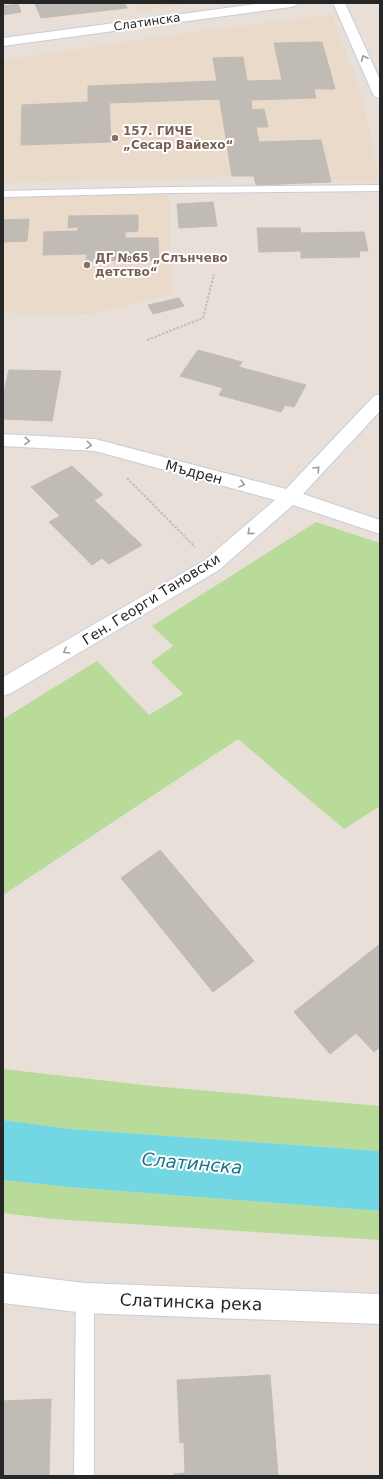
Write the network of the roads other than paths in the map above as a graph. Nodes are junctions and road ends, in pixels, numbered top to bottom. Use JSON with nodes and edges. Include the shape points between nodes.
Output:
{"nodes":[{"id":1,"x":291,"y":3,"type":"edge"},
{"id":2,"x":338,"y":3,"type":"edge"},
{"id":3,"x":3,"y":42,"type":"edge"},
{"id":4,"x":380,"y":94,"type":"edge"},
{"id":5,"x":380,"y":188,"type":"edge"},
{"id":6,"x":3,"y":194,"type":"edge"},
{"id":7,"x":380,"y":400,"type":"edge"},
{"id":8,"x":3,"y":440,"type":"edge"},
{"id":9,"x":290,"y":497,"type":"junction"},
{"id":10,"x":380,"y":527,"type":"edge"},
{"id":11,"x":3,"y":687,"type":"edge"},
{"id":12,"x":3,"y":1288,"type":"edge"},
{"id":13,"x":85,"y":1298,"type":"junction"},
{"id":14,"x":380,"y":1309,"type":"edge"},
{"id":15,"x":84,"y":1476,"type":"edge"}],
"edges":[{"from":1,"to":3,"type":"street","name":"Слатинска"},
{"from":4,"to":2,"type":"street","one_way":true},
{"from":5,"to":6,"type":"lane"},
{"from":9,"to":7,"type":"street","name":"Ген. Георги Тановски","one_way":true},
{"from":8,"to":9,"type":"street","name":"Мъдрен","one_way":true,"via":[[95,445]]},
{"from":9,"to":10,"type":"street","name":"Мъдрен"},
{"from":9,"to":11,"type":"street","name":"Ген. Георги Тановски","one_way":true,"via":[[212,564]]},
{"from":12,"to":13,"type":"street","name":"Слатинска река"},
{"from":13,"to":14,"type":"street","name":"Слатинска река"},
{"from":13,"to":15,"type":"lane"}]}
